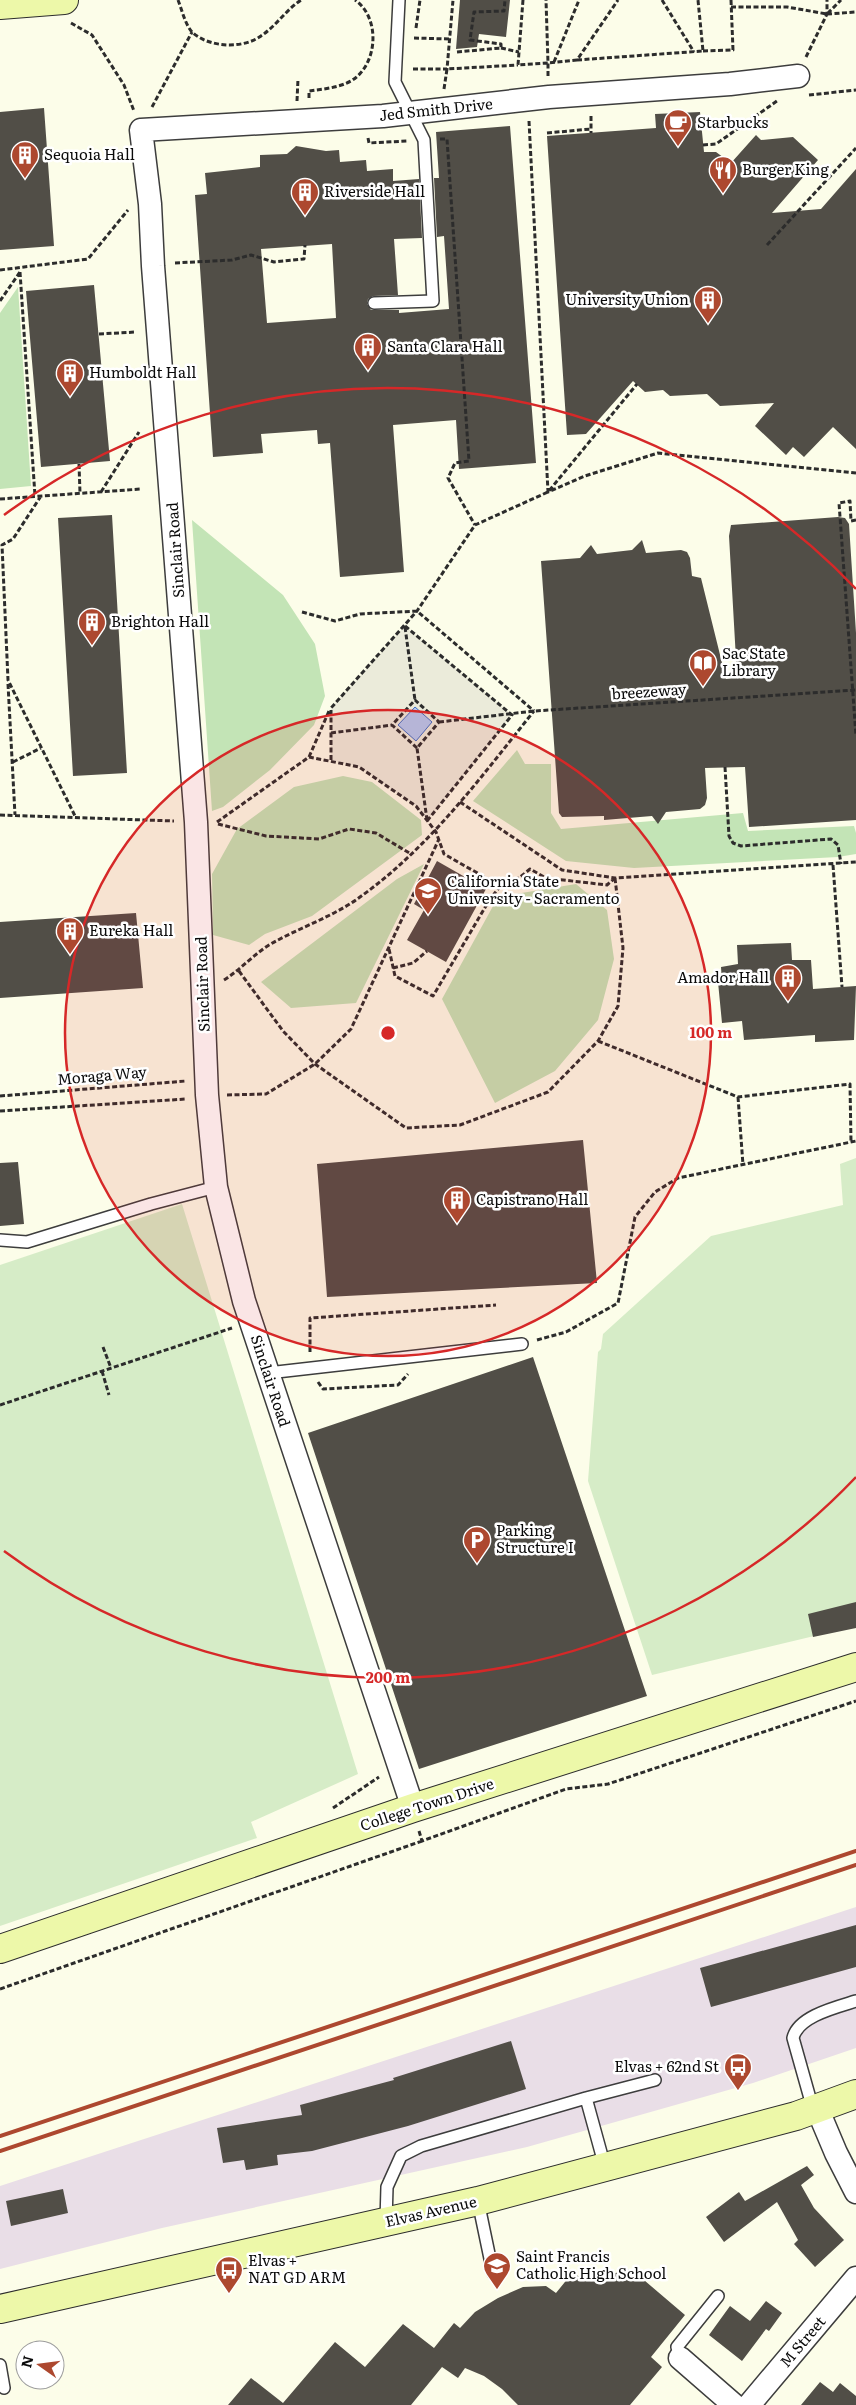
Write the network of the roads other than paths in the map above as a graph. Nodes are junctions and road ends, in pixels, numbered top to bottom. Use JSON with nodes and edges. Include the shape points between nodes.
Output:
{"nodes":[{"id":1,"x":399,"y":0,"type":"edge"},
{"id":2,"x":0,"y":5,"type":"edge"},
{"id":3,"x":66,"y":10,"type":"edge"},
{"id":4,"x":798,"y":76,"type":"road end"},
{"id":5,"x":411,"y":113,"type":"junction"},
{"id":6,"x":141,"y":130,"type":"joint"},
{"id":7,"x":374,"y":303,"type":"dead end"},
{"id":8,"x":216,"y":1187,"type":"junction"},
{"id":9,"x":0,"y":1240,"type":"edge"},
{"id":10,"x":522,"y":1344,"type":"road end"},
{"id":11,"x":268,"y":1373,"type":"junction"},
{"id":12,"x":856,"y":1667,"type":"edge"},
{"id":13,"x":413,"y":1808,"type":"junction"},
{"id":14,"x":0,"y":1949,"type":"edge"},
{"id":15,"x":856,"y":2001,"type":"edge"},
{"id":16,"x":654,"y":2080,"type":"dead end"},
{"id":17,"x":856,"y":2094,"type":"edge"},
{"id":18,"x":586,"y":2098,"type":"junction"},
{"id":19,"x":815,"y":2108,"type":"junction"},
{"id":20,"x":605,"y":2167,"type":"junction"},
{"id":21,"x":856,"y":2192,"type":"edge"},
{"id":22,"x":478,"y":2201,"type":"junction"},
{"id":23,"x":386,"y":2222,"type":"junction"},
{"id":24,"x":492,"y":2273,"type":"dead end"},
{"id":25,"x":856,"y":2278,"type":"edge"},
{"id":26,"x":718,"y":2296,"type":"dead end"},
{"id":27,"x":0,"y":2309,"type":"edge"},
{"id":28,"x":680,"y":2358,"type":"joint"},
{"id":29,"x":0,"y":2365,"type":"edge"},
{"id":30,"x":4,"y":2388,"type":"dead end"},
{"id":31,"x":734,"y":2405,"type":"edge"},
{"id":32,"x":749,"y":2405,"type":"edge"}],
"edges":[{"from":1,"to":5,"type":"lane","via":[[395,82]]},
{"from":2,"to":3,"type":"street"},
{"from":4,"to":5,"type":"street","name":"Jed Smith Drive","via":[[549,97]]},
{"from":5,"to":6,"type":"street","name":"Jed Smith Drive"},
{"from":5,"to":7,"type":"lane","via":[[424,140],[433,301]]},
{"from":6,"to":8,"type":"street","name":"Sinclair Road","via":[[150,204],[196,822],[204,992],[200,1091]]},
{"from":8,"to":9,"type":"lane","via":[[27,1242]]},
{"from":8,"to":11,"type":"street","name":"Sinclair Road","via":[[244,1301]]},
{"from":10,"to":11,"type":"lane"},
{"from":11,"to":13,"type":"street","name":"Sinclair Road"},
{"from":12,"to":13,"type":"street","name":"College Town Drive"},
{"from":13,"to":14,"type":"street","name":"College Town Drive"},
{"from":15,"to":19,"type":"lane","via":[[819,2013],[794,2034]]},
{"from":16,"to":18,"type":"lane"},
{"from":17,"to":19,"type":"street","name":"Elvas Avenue"},
{"from":18,"to":20,"type":"lane"},
{"from":18,"to":23,"type":"lane","via":[[421,2146],[401,2156],[387,2187]]},
{"from":19,"to":20,"type":"street","name":"Elvas Avenue","via":[[796,2116]]},
{"from":19,"to":21,"type":"street"},
{"from":20,"to":22,"type":"street","name":"Elvas Avenue"},
{"from":22,"to":23,"type":"street","name":"Elvas Avenue"},
{"from":22,"to":24,"type":"lane"},
{"from":23,"to":27,"type":"street","name":"Elvas Avenue"},
{"from":25,"to":32,"type":"street","name":"M Street"},
{"from":26,"to":28,"type":"lane","via":[[677,2347]]},
{"from":28,"to":31,"type":"street"},
{"from":29,"to":30,"type":"lane"}]}
